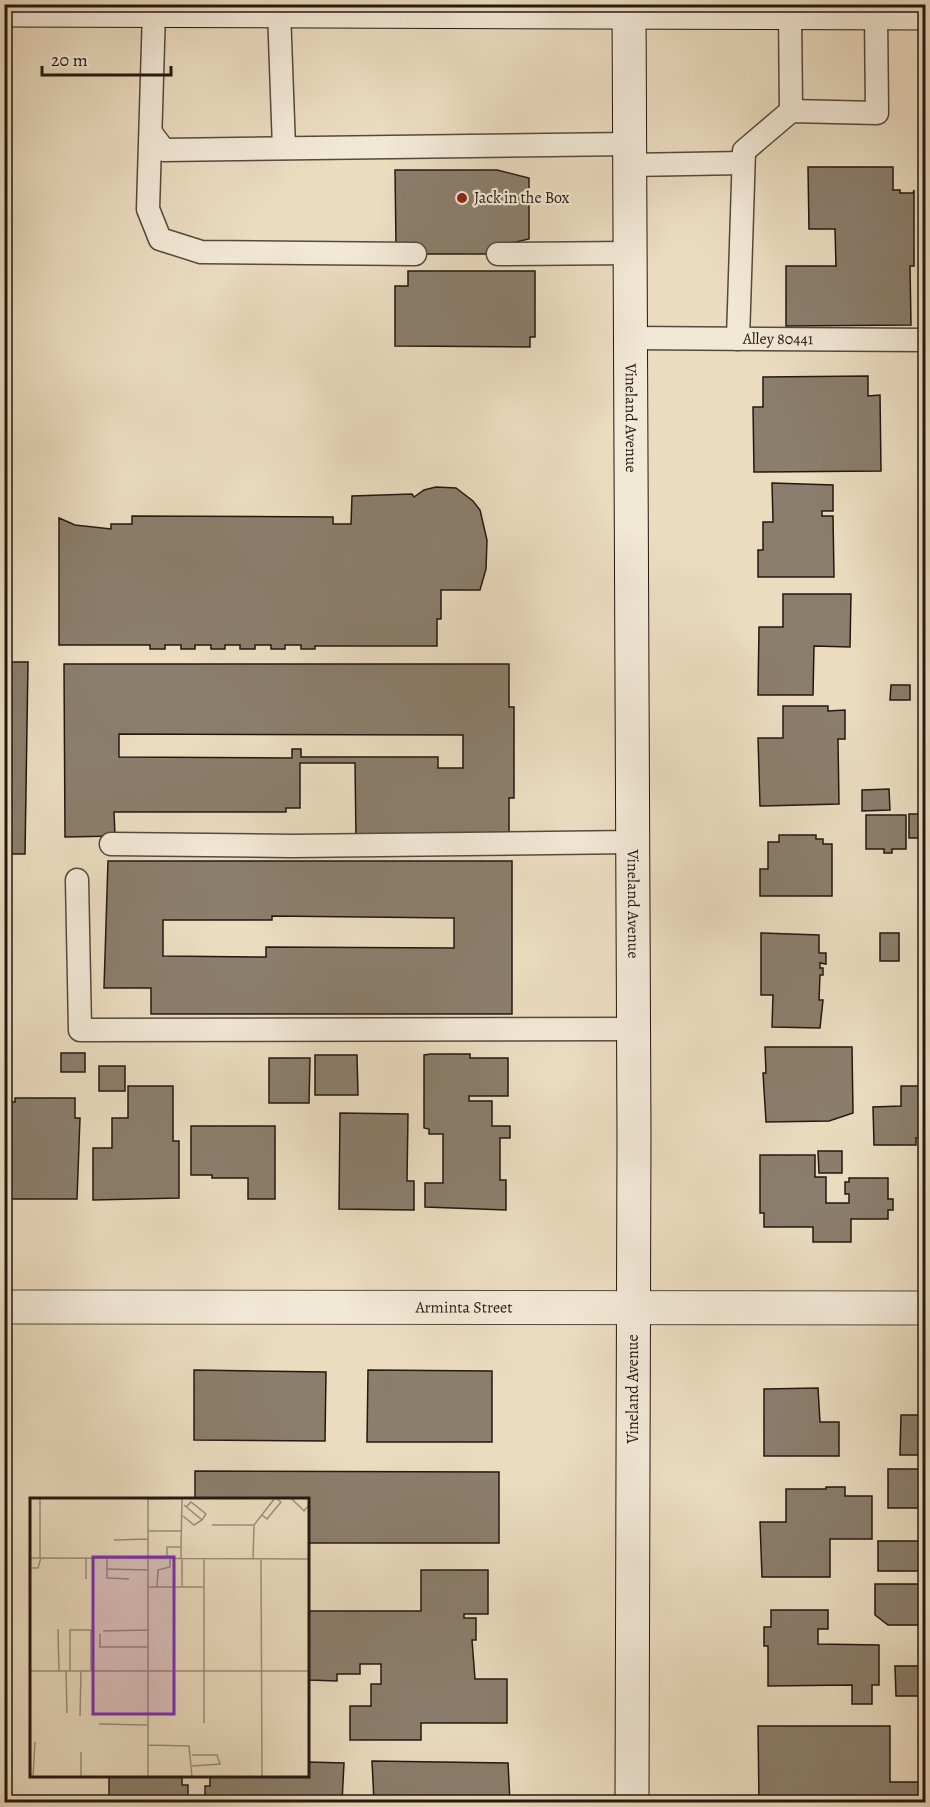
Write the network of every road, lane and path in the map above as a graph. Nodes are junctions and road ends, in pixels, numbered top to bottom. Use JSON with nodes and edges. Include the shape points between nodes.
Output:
{"nodes":[{"id":1,"x":25,"y":8,"type":"edge"},
{"id":2,"x":629,"y":8,"type":"edge"},
{"id":3,"x":855,"y":10,"type":"edge"},
{"id":4,"x":154,"y":11,"type":"junction"},
{"id":5,"x":279,"y":11,"type":"junction"},
{"id":6,"x":790,"y":12,"type":"junction"},
{"id":7,"x":926,"y":13,"type":"edge"},
{"id":8,"x":791,"y":111,"type":"junction"},
{"id":9,"x":151,"y":133,"type":"junction"},
{"id":10,"x":284,"y":148,"type":"junction"},
{"id":11,"x":630,"y":154,"type":"junction"},
{"id":12,"x":743,"y":163,"type":"junction"},
{"id":13,"x":631,"y":253,"type":"junction"},
{"id":14,"x":415,"y":254,"type":"dead end"},
{"id":15,"x":498,"y":254,"type":"dead end"},
{"id":16,"x":631,"y":338,"type":"junction"},
{"id":17,"x":738,"y":339,"type":"junction"},
{"id":18,"x":926,"y":340,"type":"edge"},
{"id":19,"x":633,"y":842,"type":"junction"},
{"id":20,"x":111,"y":844,"type":"dead end"},
{"id":21,"x":77,"y":880,"type":"dead end"},
{"id":22,"x":633,"y":1029,"type":"junction"},
{"id":23,"x":4,"y":1307,"type":"edge"},
{"id":24,"x":634,"y":1308,"type":"junction"},
{"id":25,"x":926,"y":1308,"type":"edge"},
{"id":26,"x":632,"y":1803,"type":"edge"}],
"edges":[{"from":1,"to":4,"type":"main road"},
{"from":2,"to":5,"type":"main road"},
{"from":2,"to":6,"type":"main road"},
{"from":2,"to":11,"type":"main road","name":"Vineland Avenue"},
{"from":3,"to":6,"type":"main road"},
{"from":3,"to":7,"type":"main road"},
{"from":3,"to":8,"type":"lane","via":[[877,113]]},
{"from":4,"to":5,"type":"main road"},
{"from":4,"to":9,"type":"lane"},
{"from":5,"to":10,"type":"lane"},
{"from":6,"to":8,"type":"lane"},
{"from":8,"to":12,"type":"lane","via":[[744,151]]},
{"from":9,"to":10,"type":"lane","via":[[164,150]]},
{"from":9,"to":14,"type":"lane","via":[[148,209],[160,239],[201,252]]},
{"from":10,"to":11,"type":"lane"},
{"from":11,"to":12,"type":"lane"},
{"from":11,"to":13,"type":"main road","name":"Vineland Avenue"},
{"from":12,"to":17,"type":"lane"},
{"from":13,"to":15,"type":"lane"},
{"from":13,"to":16,"type":"main road","name":"Vineland Avenue"},
{"from":16,"to":17,"type":"lane","name":"Alley 80441"},
{"from":16,"to":19,"type":"main road","name":"Vineland Avenue"},
{"from":17,"to":18,"type":"lane","name":"Alley 80441"},
{"from":19,"to":20,"type":"lane"},
{"from":19,"to":22,"type":"main road","name":"Vineland Avenue"},
{"from":21,"to":22,"type":"lane","via":[[80,1030]]},
{"from":22,"to":24,"type":"main road","name":"Vineland Avenue"},
{"from":23,"to":24,"type":"main road","name":"Arminta Street"},
{"from":24,"to":25,"type":"main road","name":"Arminta Street"},
{"from":24,"to":26,"type":"main road","name":"Vineland Avenue"}]}
